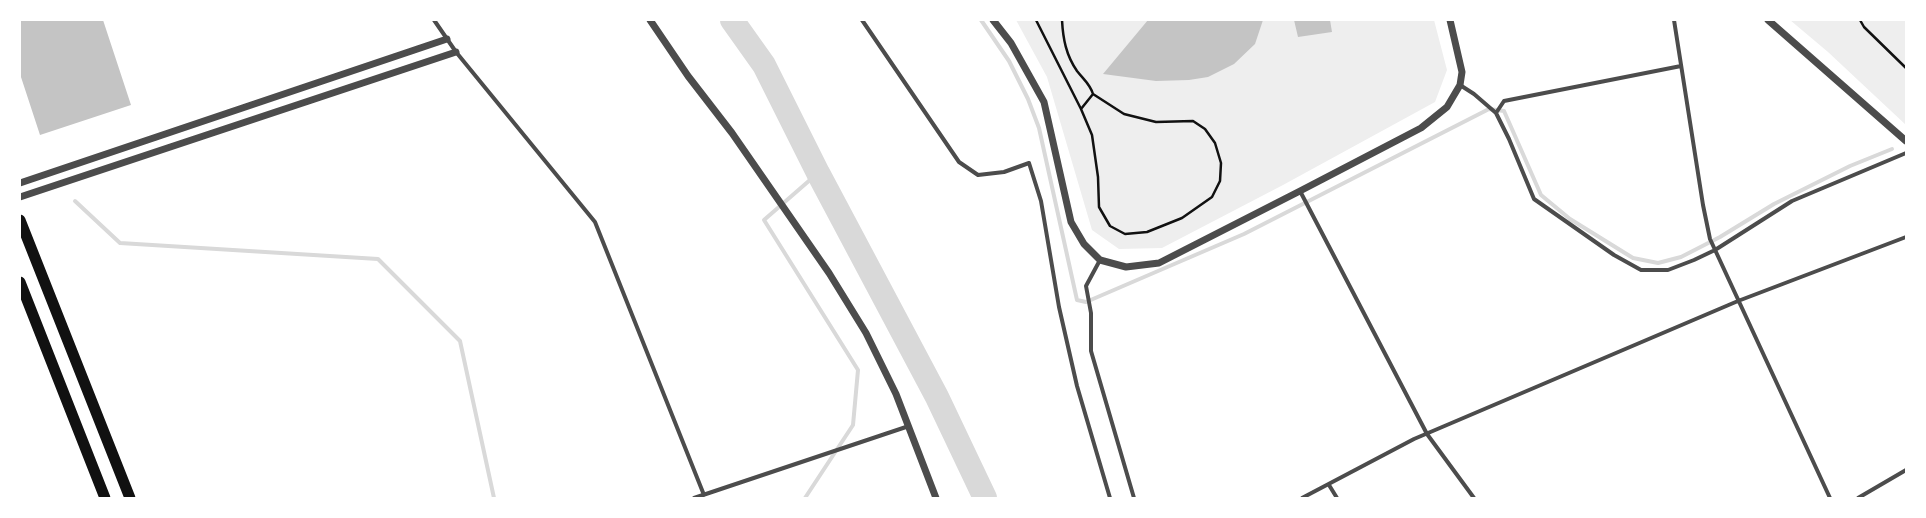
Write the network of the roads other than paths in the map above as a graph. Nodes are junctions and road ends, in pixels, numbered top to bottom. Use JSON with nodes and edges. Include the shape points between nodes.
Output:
{"nodes":[{"id":1,"x":434,"y":20,"type":"edge"},
{"id":2,"x":650,"y":20,"type":"edge"},
{"id":3,"x":862,"y":20,"type":"edge"},
{"id":4,"x":993,"y":20,"type":"edge"},
{"id":5,"x":1450,"y":20,"type":"edge"},
{"id":6,"x":1674,"y":20,"type":"edge"},
{"id":7,"x":1768,"y":20,"type":"edge"},
{"id":8,"x":447,"y":39,"type":"junction"},
{"id":9,"x":456,"y":52,"type":"junction"},
{"id":10,"x":1681,"y":66,"type":"junction"},
{"id":11,"x":1460,"y":85,"type":"junction"},
{"id":12,"x":1496,"y":113,"type":"junction"},
{"id":13,"x":1906,"y":141,"type":"edge"},
{"id":14,"x":1906,"y":153,"type":"edge"},
{"id":15,"x":20,"y":184,"type":"edge"},
{"id":16,"x":1300,"y":192,"type":"junction"},
{"id":17,"x":20,"y":197,"type":"edge"},
{"id":18,"x":20,"y":220,"type":"edge"},
{"id":19,"x":1906,"y":237,"type":"edge"},
{"id":20,"x":1715,"y":249,"type":"junction"},
{"id":21,"x":1100,"y":260,"type":"junction"},
{"id":22,"x":20,"y":282,"type":"edge"},
{"id":23,"x":1738,"y":301,"type":"junction"},
{"id":24,"x":909,"y":426,"type":"junction"},
{"id":25,"x":1427,"y":434,"type":"junction"},
{"id":26,"x":1906,"y":470,"type":"edge"},
{"id":27,"x":1329,"y":485,"type":"junction"},
{"id":28,"x":704,"y":495,"type":"junction"},
{"id":29,"x":106,"y":498,"type":"edge"},
{"id":30,"x":130,"y":498,"type":"edge"},
{"id":31,"x":694,"y":498,"type":"edge"},
{"id":32,"x":936,"y":498,"type":"edge"},
{"id":33,"x":1110,"y":498,"type":"edge"},
{"id":34,"x":1134,"y":498,"type":"edge"},
{"id":35,"x":1302,"y":498,"type":"edge"},
{"id":36,"x":1337,"y":498,"type":"edge"},
{"id":37,"x":1474,"y":498,"type":"edge"},
{"id":38,"x":1830,"y":498,"type":"edge"},
{"id":39,"x":1858,"y":498,"type":"edge"}],
"edges":[{"from":1,"to":8,"type":"street"},
{"from":2,"to":24,"type":"street","via":[[829,273],[866,333]]},
{"from":3,"to":33,"type":"street","via":[[959,162],[978,175],[1004,172],[1029,163],[1041,201],[1059,307],[1077,386]]},
{"from":4,"to":21,"type":"street","via":[[1011,43],[1044,102],[1071,222],[1084,244]]},
{"from":5,"to":11,"type":"street","via":[[1462,72]]},
{"from":6,"to":10,"type":"street"},
{"from":7,"to":13,"type":"street"},
{"from":8,"to":9,"type":"street"},
{"from":8,"to":15,"type":"street"},
{"from":9,"to":17,"type":"street"},
{"from":9,"to":28,"type":"street","via":[[595,222]]},
{"from":10,"to":12,"type":"street","via":[[1504,101]]},
{"from":10,"to":20,"type":"street","via":[[1710,239]]},
{"from":11,"to":12,"type":"street"},
{"from":11,"to":16,"type":"street","via":[[1447,107],[1421,128]]},
{"from":12,"to":20,"type":"street","via":[[1534,199],[1614,255],[1641,270],[1668,270]]},
{"from":14,"to":20,"type":"street","via":[[1792,201]]},
{"from":16,"to":21,"type":"street","via":[[1159,263],[1126,267]]},
{"from":16,"to":25,"type":"street"},
{"from":18,"to":30,"type":"highway"},
{"from":19,"to":23,"type":"street"},
{"from":20,"to":23,"type":"street"},
{"from":21,"to":34,"type":"street","via":[[1086,286],[1091,313],[1091,351]]},
{"from":22,"to":29,"type":"highway"},
{"from":23,"to":25,"type":"street"},
{"from":23,"to":38,"type":"street"},
{"from":24,"to":28,"type":"street"},
{"from":24,"to":32,"type":"street"},
{"from":25,"to":27,"type":"street"},
{"from":25,"to":37,"type":"street"},
{"from":26,"to":39,"type":"street"},
{"from":27,"to":35,"type":"street"},
{"from":27,"to":36,"type":"street"},
{"from":28,"to":31,"type":"street"}]}
